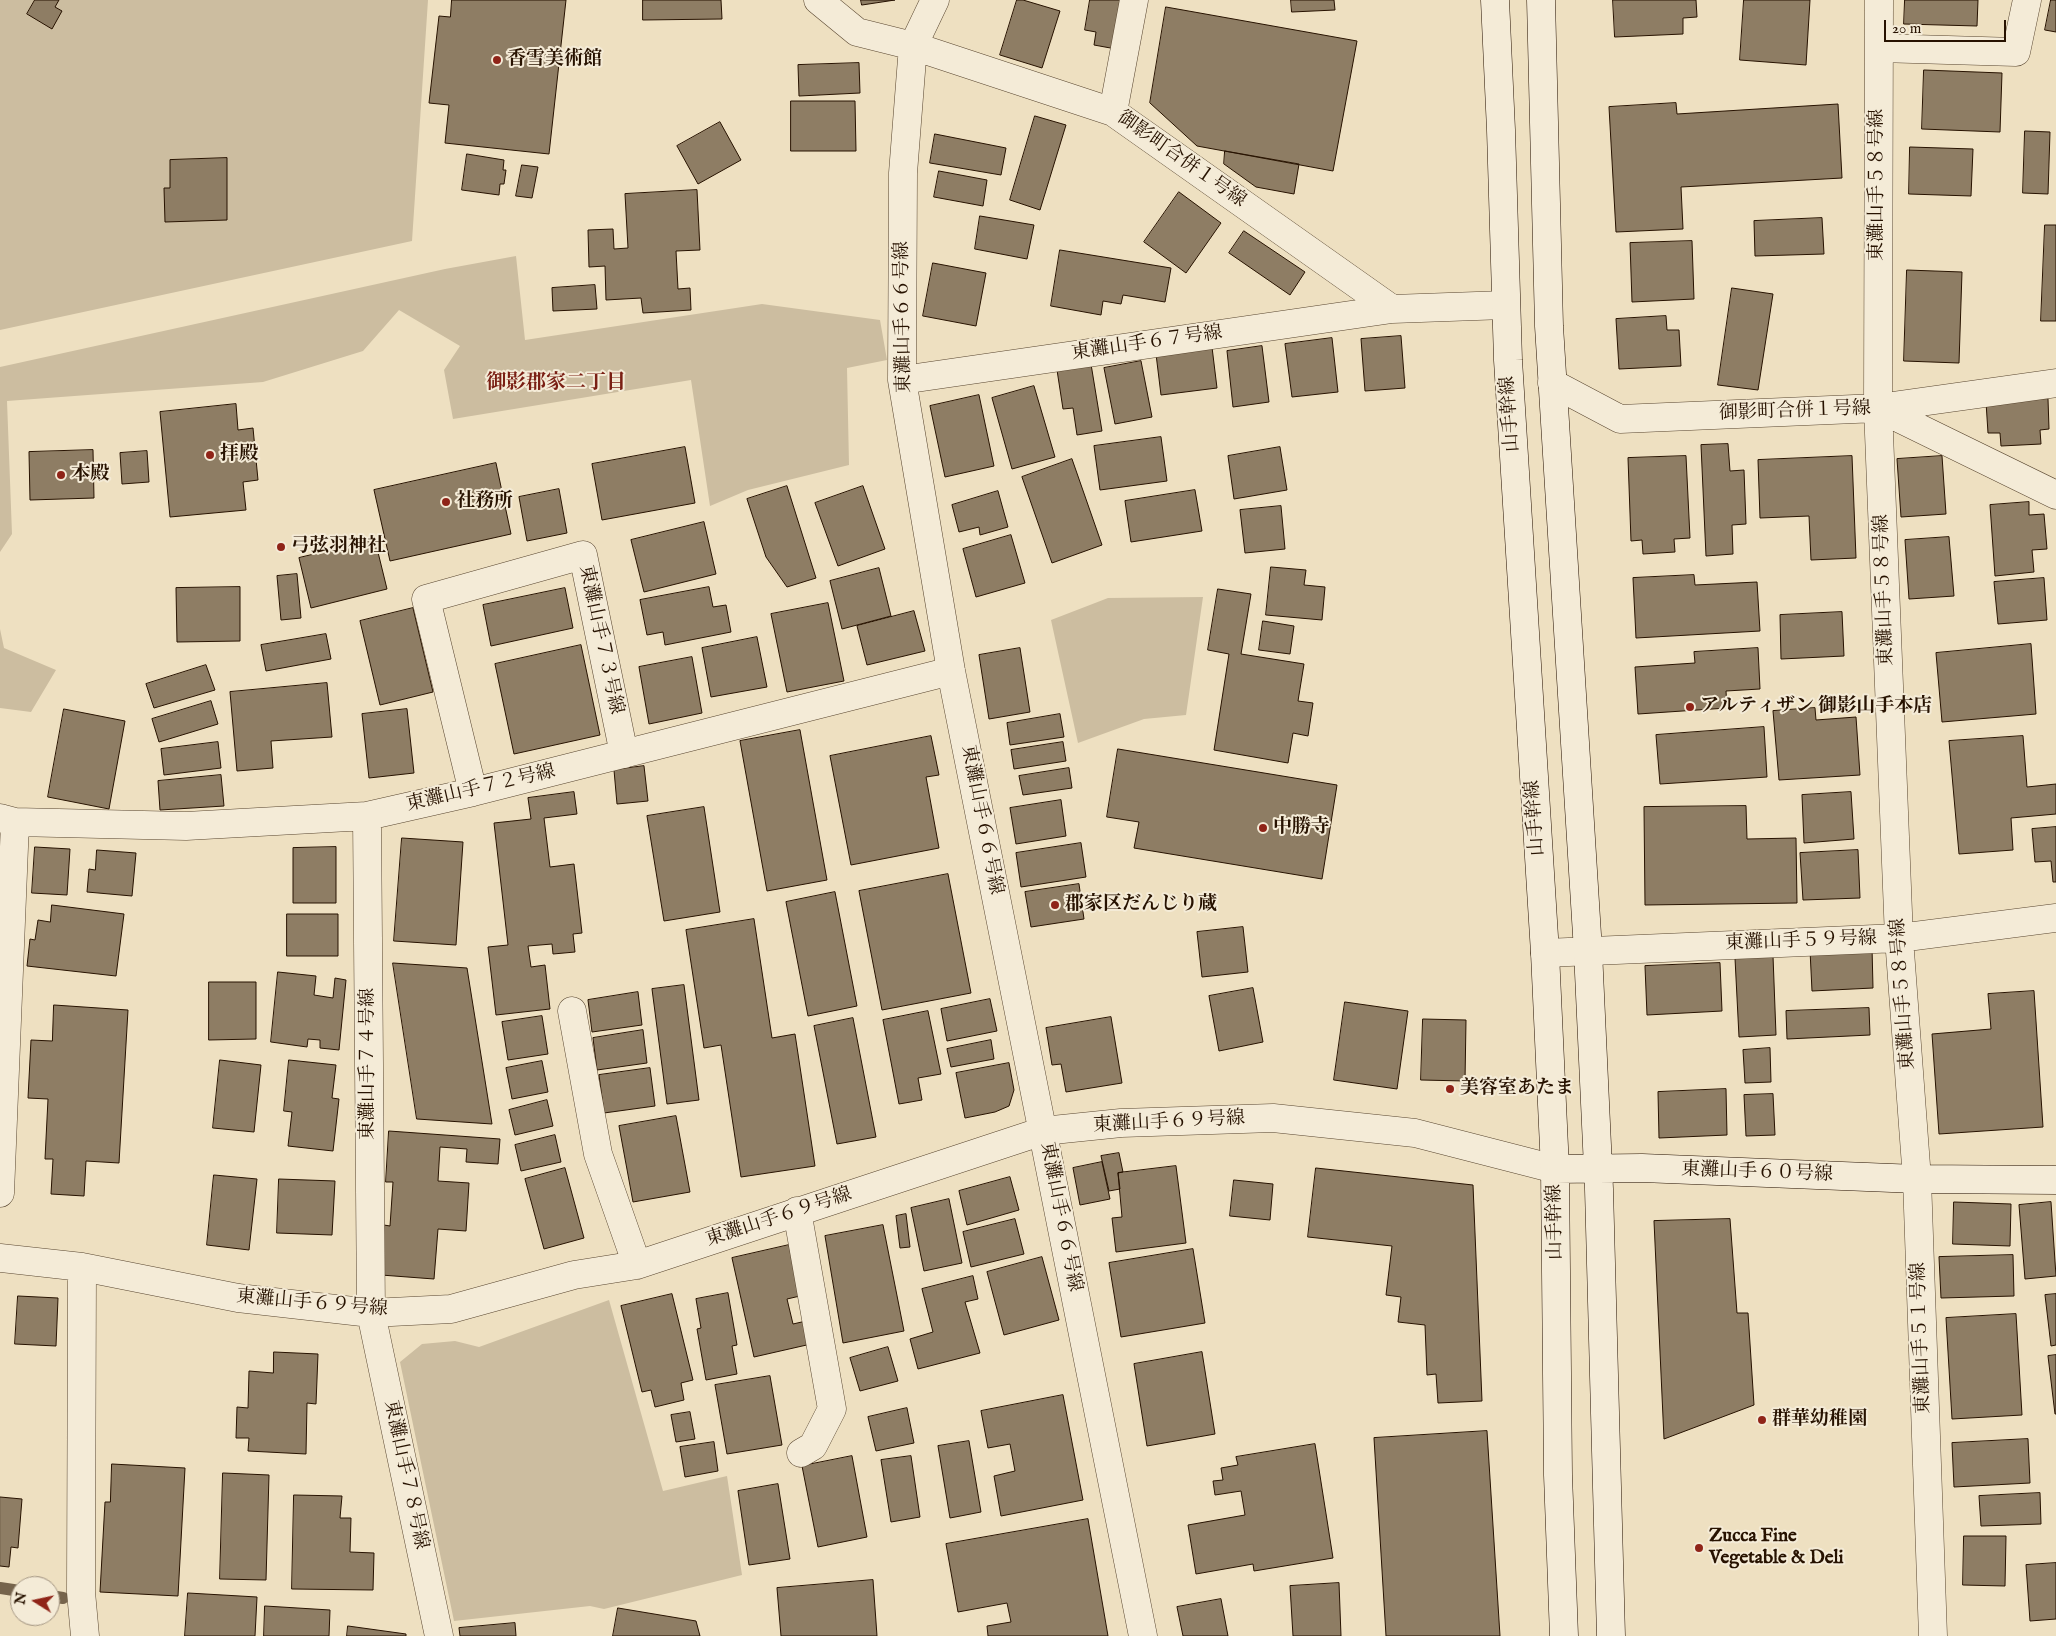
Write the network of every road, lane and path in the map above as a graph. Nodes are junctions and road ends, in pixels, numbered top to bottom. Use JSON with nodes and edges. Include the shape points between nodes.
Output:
{"nodes":[{"id":1,"x":818,"y":0,"type":"edge"},
{"id":2,"x":935,"y":0,"type":"edge"},
{"id":3,"x":1134,"y":0,"type":"edge"},
{"id":4,"x":1495,"y":0,"type":"edge"},
{"id":5,"x":1541,"y":0,"type":"edge"},
{"id":6,"x":1879,"y":0,"type":"edge"},
{"id":7,"x":2026,"y":0,"type":"edge"},
{"id":8,"x":914,"y":46,"type":"junction"},
{"id":9,"x":1879,"y":48,"type":"junction"},
{"id":10,"x":1113,"y":112,"type":"junction"},
{"id":11,"x":1505,"y":305,"type":"junction"},
{"id":12,"x":1392,"y":309,"type":"junction"},
{"id":13,"x":902,"y":380,"type":"junction"},
{"id":14,"x":1552,"y":383,"type":"junction"},
{"id":15,"x":2056,"y":383,"type":"edge"},
{"id":16,"x":1878,"y":408,"type":"junction"},
{"id":17,"x":2056,"y":495,"type":"edge"},
{"id":18,"x":952,"y":670,"type":"junction"},
{"id":19,"x":624,"y":754,"type":"junction"},
{"id":20,"x":473,"y":792,"type":"junction"},
{"id":21,"x":368,"y":816,"type":"junction"},
{"id":22,"x":7,"y":820,"type":"edge"},
{"id":23,"x":2056,"y":918,"type":"edge"},
{"id":24,"x":1899,"y":938,"type":"junction"},
{"id":25,"x":1588,"y":951,"type":"junction"},
{"id":26,"x":1545,"y":953,"type":"junction"},
{"id":27,"x":572,"y":1011,"type":"dead end"},
{"id":28,"x":1043,"y":1131,"type":"junction"},
{"id":29,"x":1598,"y":1168,"type":"junction"},
{"id":30,"x":1555,"y":1169,"type":"junction"},
{"id":31,"x":1916,"y":1179,"type":"junction"},
{"id":32,"x":2056,"y":1180,"type":"edge"},
{"id":33,"x":0,"y":1193,"type":"edge"},
{"id":34,"x":797,"y":1211,"type":"junction"},
{"id":35,"x":0,"y":1258,"type":"edge"},
{"id":36,"x":637,"y":1265,"type":"junction"},
{"id":37,"x":82,"y":1267,"type":"junction"},
{"id":38,"x":371,"y":1313,"type":"junction"},
{"id":39,"x":801,"y":1453,"type":"dead end"},
{"id":40,"x":85,"y":1636,"type":"edge"},
{"id":41,"x":439,"y":1636,"type":"edge"},
{"id":42,"x":1143,"y":1636,"type":"edge"},
{"id":43,"x":1564,"y":1636,"type":"edge"},
{"id":44,"x":1611,"y":1636,"type":"edge"},
{"id":45,"x":1933,"y":1636,"type":"edge"}],
"edges":[{"from":1,"to":8,"type":"street","name":"御影町合併１号線","via":[[857,32]]},
{"from":2,"to":8,"type":"street","name":"東灘山手６６号線"},
{"from":3,"to":10,"type":"street"},
{"from":4,"to":11,"type":"street","name":"山手幹線"},
{"from":5,"to":14,"type":"street"},
{"from":6,"to":9,"type":"street","name":"東灘山手５８号線"},
{"from":7,"to":9,"type":"street","via":[[2016,52]]},
{"from":8,"to":10,"type":"street","name":"御影町合併１号線"},
{"from":8,"to":13,"type":"street","name":"東灘山手６６号線","via":[[903,173]]},
{"from":9,"to":16,"type":"street","name":"東灘山手５８号線"},
{"from":10,"to":12,"type":"street","name":"御影町合併１号線"},
{"from":11,"to":12,"type":"street"},
{"from":11,"to":26,"type":"street","name":"山手幹線"},
{"from":12,"to":13,"type":"street","name":"東灘山手６７号線"},
{"from":13,"to":18,"type":"street","name":"東灘山手６６号線"},
{"from":14,"to":16,"type":"street","name":"御影町合併１号線","via":[[1620,419]]},
{"from":14,"to":25,"type":"street"},
{"from":15,"to":16,"type":"street"},
{"from":16,"to":17,"type":"street","name":"御影町合併１号線"},
{"from":16,"to":24,"type":"street","name":"東灘山手５８号線"},
{"from":18,"to":19,"type":"street","name":"東灘山手７２号線"},
{"from":18,"to":28,"type":"street","name":"東灘山手６６号線"},
{"from":19,"to":20,"type":"street","name":"東灘山手７２号線"},
{"from":19,"to":20,"type":"street","name":"東灘山手７３号線","via":[[583,555],[426,599]]},
{"from":20,"to":21,"type":"street","name":"東灘山手７２号線"},
{"from":21,"to":22,"type":"street","name":"東灘山手７２号線","via":[[186,826]]},
{"from":21,"to":38,"type":"street","name":"東灘山手７４号線"},
{"from":22,"to":33,"type":"street"},
{"from":23,"to":24,"type":"street","name":"東灘山手５９号線"},
{"from":24,"to":25,"type":"street","name":"東灘山手５９号線"},
{"from":24,"to":31,"type":"street","name":"東灘山手５８号線"},
{"from":25,"to":26,"type":"street","name":"東灘山手５９号線"},
{"from":25,"to":29,"type":"street"},
{"from":26,"to":30,"type":"street","name":"山手幹線"},
{"from":27,"to":36,"type":"street","via":[[598,1154]]},
{"from":28,"to":30,"type":"street","name":"東灘山手６９号線","via":[[1122,1123],[1273,1118],[1415,1133]]},
{"from":28,"to":34,"type":"street","name":"東灘山手６９号線"},
{"from":28,"to":42,"type":"street","name":"東灘山手６６号線"},
{"from":29,"to":30,"type":"street","name":"東灘山手６９号線"},
{"from":29,"to":31,"type":"street","name":"東灘山手６０号線"},
{"from":29,"to":44,"type":"street"},
{"from":30,"to":43,"type":"street","name":"山手幹線","via":[[1558,1475]]},
{"from":31,"to":32,"type":"street"},
{"from":31,"to":45,"type":"street","name":"東灘山手５１号線"},
{"from":34,"to":36,"type":"street","name":"東灘山手６９号線"},
{"from":34,"to":39,"type":"street","via":[[832,1409],[813,1446]]},
{"from":35,"to":37,"type":"street","name":"東灘山手６９号線"},
{"from":36,"to":38,"type":"street","name":"東灘山手６９号線","via":[[574,1275],[451,1309]]},
{"from":37,"to":38,"type":"street","name":"東灘山手６９号線","via":[[238,1298]]},
{"from":37,"to":40,"type":"street","via":[[81,1592]]},
{"from":38,"to":41,"type":"street","name":"東灘山手７８号線"}]}
